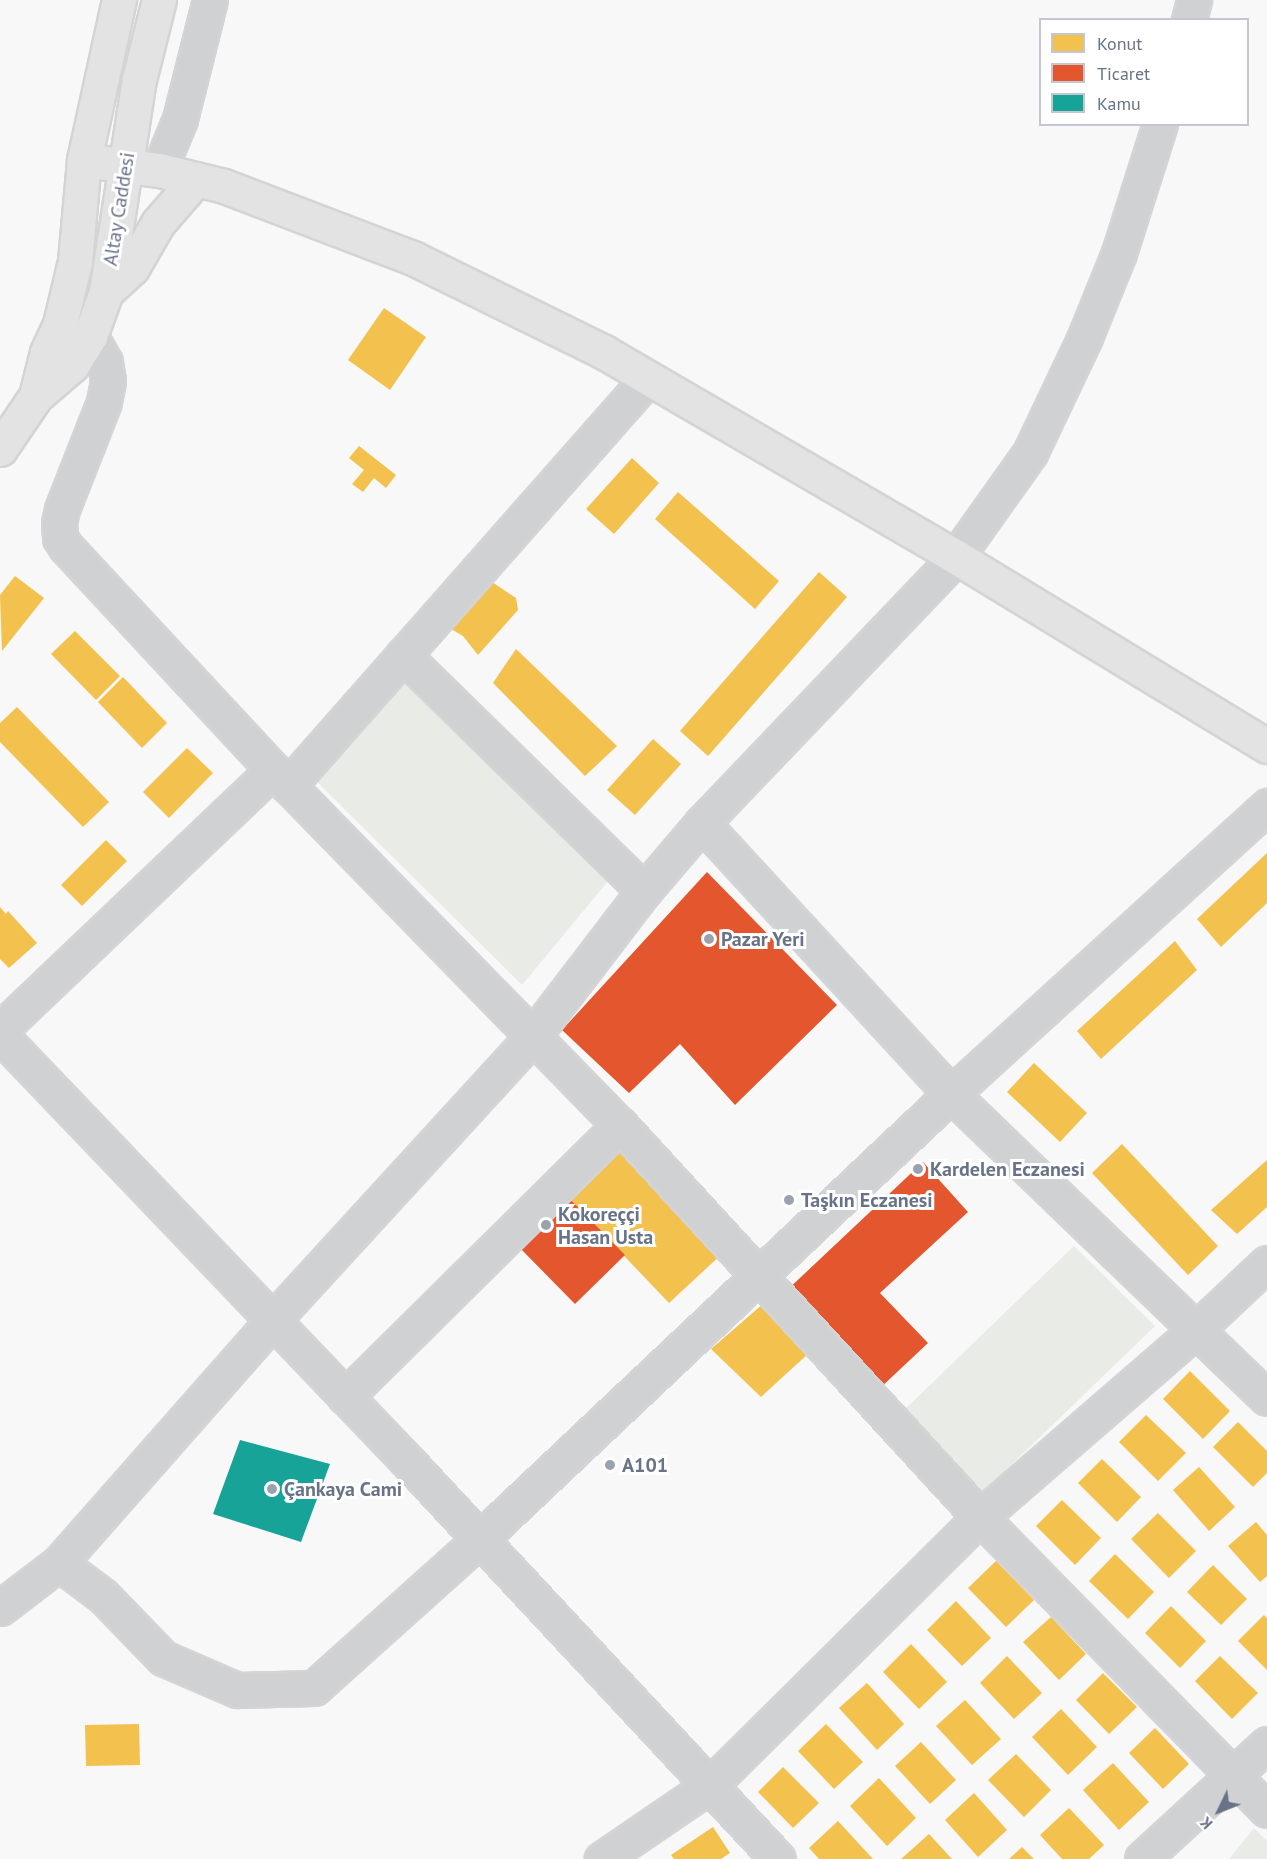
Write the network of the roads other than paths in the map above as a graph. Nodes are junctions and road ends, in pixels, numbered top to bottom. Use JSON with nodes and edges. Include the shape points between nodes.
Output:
{"nodes":[{"id":1,"x":159,"y":0,"type":"edge"},
{"id":2,"x":210,"y":0,"type":"edge"},
{"id":3,"x":1194,"y":0,"type":"edge"},
{"id":4,"x":111,"y":4,"type":"edge"},
{"id":5,"x":1190,"y":18,"type":"edge"},
{"id":6,"x":1159,"y":126,"type":"edge"},
{"id":7,"x":84,"y":160,"type":"junction"},
{"id":8,"x":125,"y":166,"type":"junction"},
{"id":9,"x":159,"y":170,"type":"junction"},
{"id":10,"x":196,"y":179,"type":"junction"},
{"id":11,"x":106,"y":292,"type":"junction"},
{"id":12,"x":90,"y":336,"type":"junction"},
{"id":13,"x":648,"y":378,"type":"junction"},
{"id":14,"x":36,"y":396,"type":"junction"},
{"id":15,"x":0,"y":449,"type":"edge"},
{"id":16,"x":956,"y":557,"type":"junction"},
{"id":17,"x":403,"y":655,"type":"junction"},
{"id":18,"x":1267,"y":746,"type":"edge"},
{"id":19,"x":281,"y":778,"type":"junction"},
{"id":20,"x":1267,"y":806,"type":"edge"},
{"id":21,"x":702,"y":823,"type":"junction"},
{"id":22,"x":644,"y":891,"type":"junction"},
{"id":23,"x":0,"y":1030,"type":"edge"},
{"id":24,"x":0,"y":1035,"type":"edge"},
{"id":25,"x":533,"y":1036,"type":"junction"},
{"id":26,"x":951,"y":1094,"type":"junction"},
{"id":27,"x":620,"y":1125,"type":"junction"},
{"id":28,"x":1267,"y":1263,"type":"edge"},
{"id":29,"x":758,"y":1279,"type":"junction"},
{"id":30,"x":272,"y":1321,"type":"junction"},
{"id":31,"x":1196,"y":1330,"type":"junction"},
{"id":32,"x":345,"y":1397,"type":"junction"},
{"id":33,"x":1267,"y":1398,"type":"edge"},
{"id":34,"x":980,"y":1517,"type":"junction"},
{"id":35,"x":480,"y":1539,"type":"junction"},
{"id":36,"x":59,"y":1563,"type":"junction"},
{"id":37,"x":0,"y":1608,"type":"edge"},
{"id":38,"x":1267,"y":1744,"type":"edge"},
{"id":39,"x":1234,"y":1774,"type":"junction"},
{"id":40,"x":709,"y":1786,"type":"junction"},
{"id":41,"x":1267,"y":1810,"type":"edge"},
{"id":42,"x":602,"y":1859,"type":"edge"},
{"id":43,"x":778,"y":1859,"type":"edge"},
{"id":44,"x":1142,"y":1859,"type":"edge"}],
"edges":[{"from":1,"to":8,"type":"main road","name":"Altay Caddesi","via":[[139,80]]},
{"from":2,"to":9,"type":"street","via":[[180,119]]},
{"from":3,"to":5,"type":"street"},
{"from":4,"to":7,"type":"main road","name":"Altay Caddesi"},
{"from":6,"to":16,"type":"street","via":[[1119,253],[1085,337],[1030,453]]},
{"from":7,"to":8,"type":"main road"},
{"from":7,"to":14,"type":"main road","name":"Altay Caddesi","via":[[75,261],[60,324],[47,352]]},
{"from":8,"to":9,"type":"main road"},
{"from":8,"to":11,"type":"main road","name":"Altay Caddesi"},
{"from":9,"to":10,"type":"main road"},
{"from":10,"to":11,"type":"main road","via":[[158,223],[132,268]]},
{"from":10,"to":13,"type":"main road","via":[[414,258],[604,352]]},
{"from":11,"to":12,"type":"main road","name":"Altay Caddesi"},
{"from":12,"to":14,"type":"main road","name":"Altay Caddesi","via":[[72,365]]},
{"from":12,"to":19,"type":"street","via":[[105,362],[108,381],[104,402],[62,509],[60,538]]},
{"from":13,"to":16,"type":"main road"},
{"from":13,"to":17,"type":"street"},
{"from":14,"to":15,"type":"main road","name":"Altay Caddesi"},
{"from":16,"to":18,"type":"main road"},
{"from":16,"to":21,"type":"street"},
{"from":17,"to":19,"type":"street"},
{"from":17,"to":22,"type":"street"},
{"from":19,"to":23,"type":"street"},
{"from":19,"to":25,"type":"street"},
{"from":20,"to":26,"type":"street"},
{"from":21,"to":22,"type":"street"},
{"from":21,"to":26,"type":"street"},
{"from":22,"to":25,"type":"street"},
{"from":24,"to":30,"type":"street"},
{"from":25,"to":27,"type":"street"},
{"from":25,"to":30,"type":"street"},
{"from":26,"to":29,"type":"street"},
{"from":26,"to":31,"type":"street"},
{"from":27,"to":29,"type":"street"},
{"from":27,"to":32,"type":"street"},
{"from":28,"to":31,"type":"street"},
{"from":29,"to":34,"type":"street"},
{"from":29,"to":35,"type":"street"},
{"from":30,"to":32,"type":"street"},
{"from":30,"to":36,"type":"street"},
{"from":31,"to":33,"type":"street"},
{"from":31,"to":34,"type":"street"},
{"from":32,"to":35,"type":"street"},
{"from":34,"to":39,"type":"street"},
{"from":34,"to":40,"type":"street"},
{"from":35,"to":36,"type":"street","via":[[314,1688],[237,1690],[163,1658],[103,1596]]},
{"from":35,"to":40,"type":"street"},
{"from":36,"to":37,"type":"street"},
{"from":38,"to":39,"type":"street"},
{"from":39,"to":41,"type":"street"},
{"from":39,"to":44,"type":"street"},
{"from":40,"to":42,"type":"street"},
{"from":40,"to":43,"type":"street"}]}
